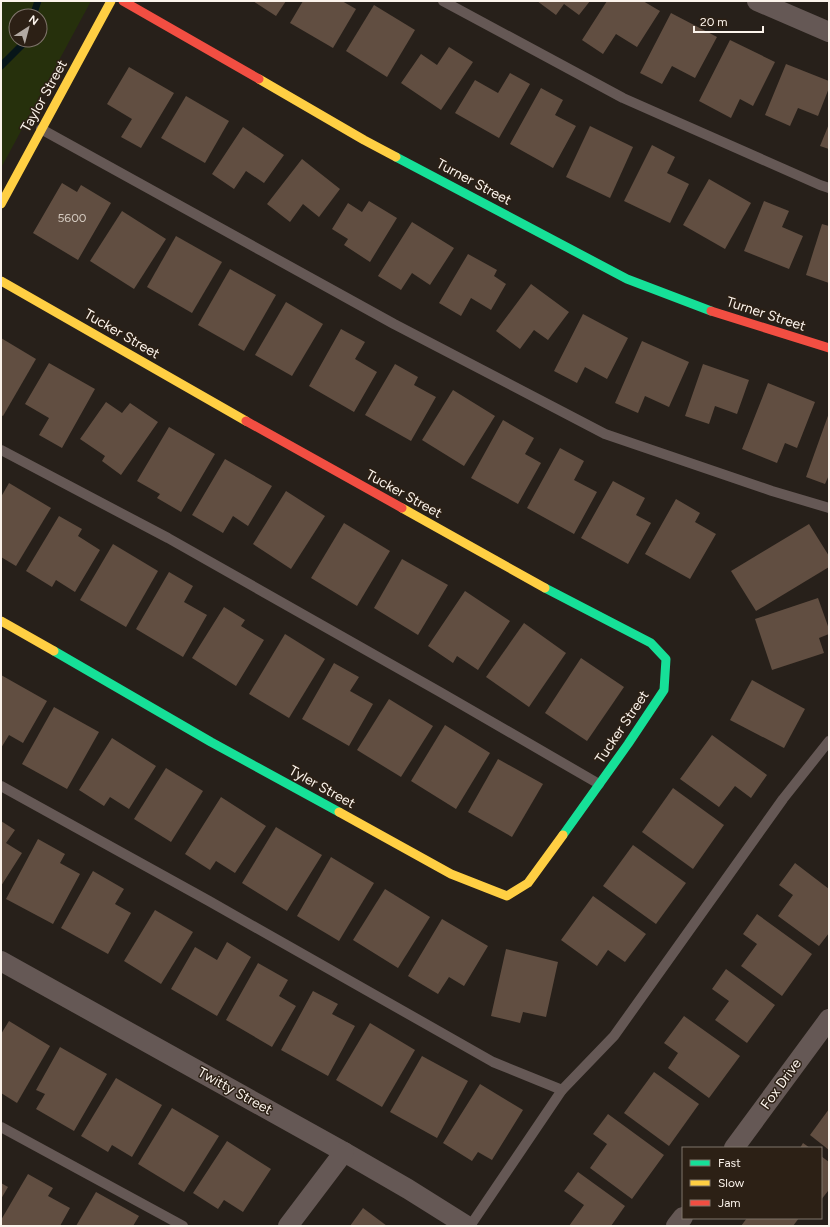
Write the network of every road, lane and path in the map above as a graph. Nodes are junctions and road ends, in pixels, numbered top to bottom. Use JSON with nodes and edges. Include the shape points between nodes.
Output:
{"nodes":[{"id":1,"x":112,"y":1,"type":"edge"},
{"id":2,"x":123,"y":1,"type":"edge"},
{"id":3,"x":443,"y":1,"type":"edge"},
{"id":4,"x":757,"y":1,"type":"edge"},
{"id":5,"x":829,"y":32,"type":"edge"},
{"id":6,"x":41,"y":129,"type":"junction"},
{"id":7,"x":829,"y":188,"type":"edge"},
{"id":8,"x":1,"y":204,"type":"edge"},
{"id":9,"x":1,"y":281,"type":"edge"},
{"id":10,"x":829,"y":348,"type":"edge"},
{"id":11,"x":1,"y":450,"type":"edge"},
{"id":12,"x":829,"y":508,"type":"edge"},
{"id":13,"x":1,"y":621,"type":"edge"},
{"id":14,"x":829,"y":740,"type":"edge"},
{"id":15,"x":599,"y":784,"type":"junction"},
{"id":16,"x":1,"y":786,"type":"edge"},
{"id":17,"x":1,"y":961,"type":"edge"},
{"id":18,"x":829,"y":1019,"type":"edge"},
{"id":19,"x":562,"y":1090,"type":"junction"},
{"id":20,"x":1,"y":1127,"type":"edge"},
{"id":21,"x":735,"y":1147,"type":"edge"},
{"id":22,"x":344,"y":1152,"type":"junction"},
{"id":23,"x":183,"y":1226,"type":"edge"},
{"id":24,"x":288,"y":1226,"type":"edge"},
{"id":25,"x":467,"y":1226,"type":"edge"},
{"id":26,"x":470,"y":1226,"type":"edge"}],
"edges":[{"from":1,"to":6,"type":"street","name":"Taylor Street"},
{"from":2,"to":10,"type":"street","name":"Turner Street","via":[[364,140],[627,279],[710,311]]},
{"from":3,"to":7,"type":"lane","via":[[623,98]]},
{"from":4,"to":5,"type":"street"},
{"from":6,"to":8,"type":"street","name":"Taylor Street"},
{"from":6,"to":12,"type":"lane","via":[[394,324],[605,434]]},
{"from":9,"to":15,"type":"street","name":"Tucker Street","via":[[499,564],[651,643],[666,659],[664,690]]},
{"from":11,"to":15,"type":"lane","via":[[175,542]]},
{"from":13,"to":15,"type":"street","name":"Tyler Street","via":[[211,742],[451,874],[507,896],[528,883]]},
{"from":14,"to":19,"type":"lane","via":[[783,799],[614,1036]]},
{"from":16,"to":19,"type":"lane","via":[[493,1062]]},
{"from":17,"to":22,"type":"street","name":"Twitty Street"},
{"from":18,"to":21,"type":"street","name":"Fox Drive"},
{"from":19,"to":26,"type":"lane"},
{"from":20,"to":23,"type":"lane"},
{"from":22,"to":24,"type":"street"},
{"from":22,"to":25,"type":"street","name":"Twitty Street"}]}
